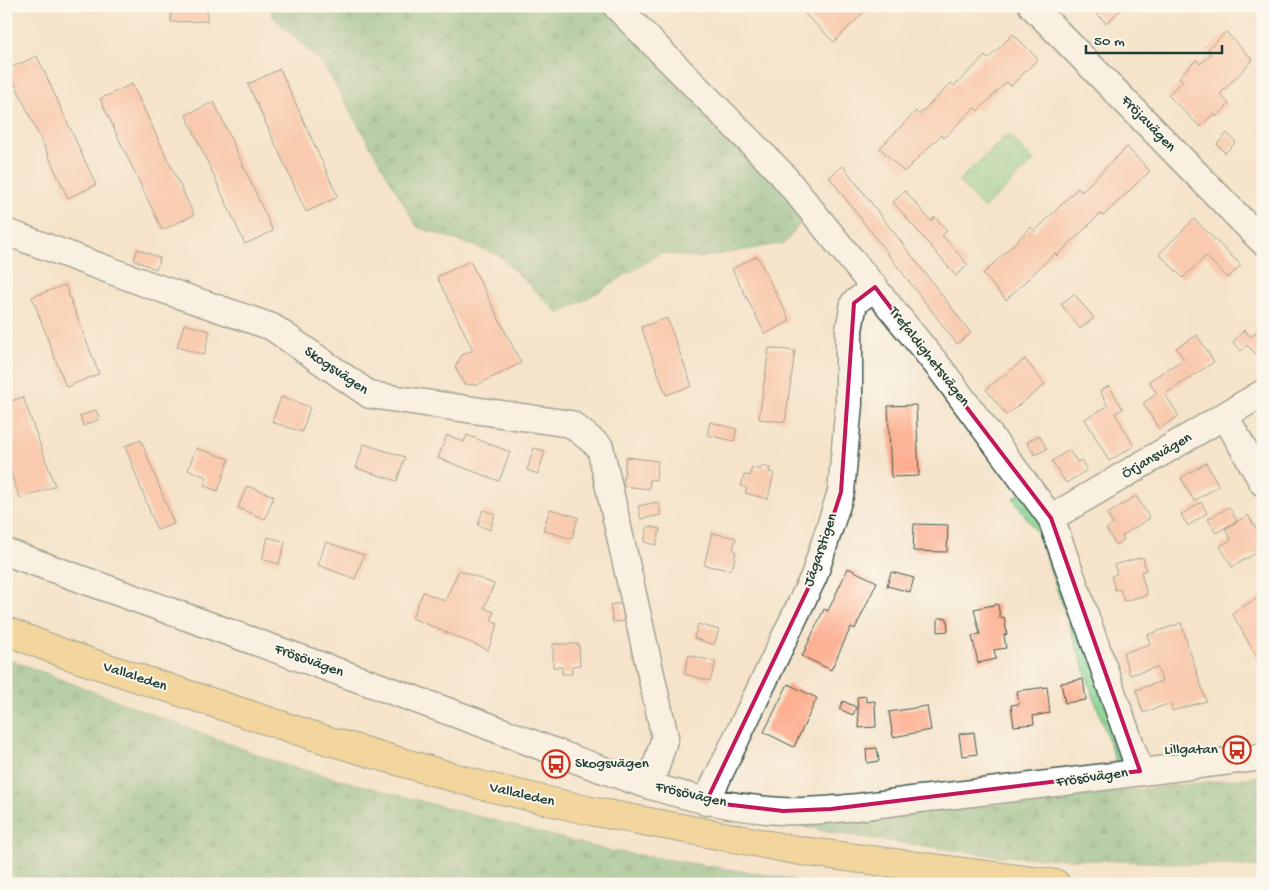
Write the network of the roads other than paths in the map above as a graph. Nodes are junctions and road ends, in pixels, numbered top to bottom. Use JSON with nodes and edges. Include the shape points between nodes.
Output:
{"nodes":[{"id":1,"x":616,"y":6,"type":"edge"},
{"id":2,"x":1032,"y":6,"type":"edge"},
{"id":3,"x":6,"y":232,"type":"edge"},
{"id":4,"x":1263,"y":242,"type":"edge"},
{"id":5,"x":875,"y":287,"type":"junction"},
{"id":6,"x":1263,"y":393,"type":"edge"},
{"id":7,"x":1225,"y":416,"type":"junction"},
{"id":8,"x":1263,"y":482,"type":"edge"},
{"id":9,"x":1051,"y":518,"type":"junction"},
{"id":10,"x":6,"y":552,"type":"edge"},
{"id":11,"x":6,"y":631,"type":"edge"},
{"id":12,"x":1263,"y":758,"type":"edge"},
{"id":13,"x":1140,"y":771,"type":"junction"},
{"id":14,"x":650,"y":786,"type":"junction"},
{"id":15,"x":706,"y":802,"type":"junction"},
{"id":16,"x":1056,"y":884,"type":"edge"}],
"edges":[{"from":1,"to":5,"type":"street","name":"Trefaldighetsvägen","via":[[781,173]]},
{"from":2,"to":4,"type":"street","name":"Fröjavägen"},
{"from":3,"to":14,"type":"street","name":"Skogsvägen","via":[[272,327],[370,395],[572,424],[600,448],[665,737]]},
{"from":5,"to":9,"type":"street","name":"Trefaldighetsvägen"},
{"from":5,"to":15,"type":"street","name":"Jägarstigen","via":[[854,303],[849,330],[849,404],[841,492],[817,567]]},
{"from":6,"to":7,"type":"street","name":"Örjansvägen"},
{"from":7,"to":8,"type":"street"},
{"from":7,"to":9,"type":"street","name":"Örjansvägen"},
{"from":9,"to":13,"type":"street","name":"Trefaldighetsvägen"},
{"from":10,"to":14,"type":"street","name":"Frösövägen"},
{"from":11,"to":16,"type":"main road","name":"Vallaleden","via":[[68,655],[316,737],[480,785],[592,811],[801,851]]},
{"from":12,"to":13,"type":"street","name":"Frösövägen"},
{"from":13,"to":15,"type":"street","name":"Frösövägen","via":[[831,809],[783,811]]},
{"from":14,"to":15,"type":"street","name":"Frösövägen"}]}
